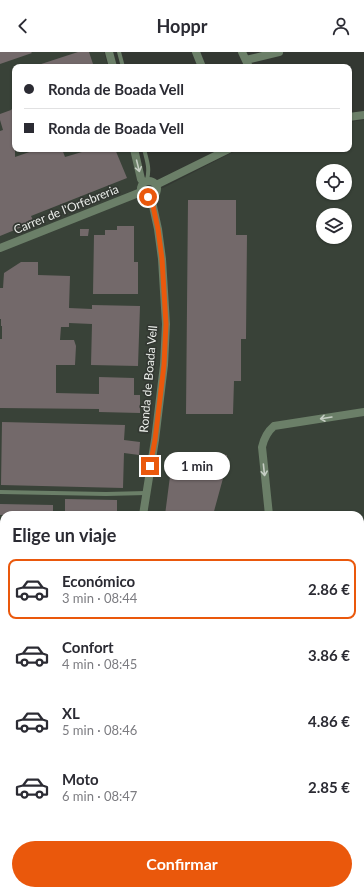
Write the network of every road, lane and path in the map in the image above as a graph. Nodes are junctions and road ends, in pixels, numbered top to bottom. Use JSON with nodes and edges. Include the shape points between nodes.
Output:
{"nodes":[{"id":1,"x":109,"y":52,"type":"edge"},
{"id":2,"x":119,"y":52,"type":"edge"},
{"id":3,"x":196,"y":52,"type":"edge"},
{"id":4,"x":279,"y":52,"type":"edge"},
{"id":5,"x":246,"y":60,"type":"edge"},
{"id":6,"x":112,"y":64,"type":"edge"},
{"id":7,"x":121,"y":64,"type":"edge"},
{"id":8,"x":201,"y":64,"type":"edge"},
{"id":9,"x":364,"y":115,"type":"edge"},
{"id":10,"x":352,"y":116,"type":"edge"},
{"id":11,"x":135,"y":152,"type":"edge"},
{"id":12,"x":145,"y":152,"type":"edge"},
{"id":13,"x":223,"y":152,"type":"edge"},
{"id":14,"x":145,"y":181,"type":"junction"},
{"id":15,"x":156,"y":184,"type":"junction"},
{"id":16,"x":141,"y":192,"type":"junction"},
{"id":17,"x":151,"y":197,"type":"junction"},
{"id":18,"x":0,"y":248,"type":"edge"},
{"id":19,"x":364,"y":412,"type":"edge"},
{"id":20,"x":0,"y":492,"type":"edge"},
{"id":21,"x":146,"y":493,"type":"junction"},
{"id":22,"x":144,"y":511,"type":"edge"},
{"id":23,"x":269,"y":511,"type":"edge"}],
"edges":[{"from":1,"to":6,"type":"street"},
{"from":2,"to":7,"type":"lane"},
{"from":3,"to":8,"type":"street"},
{"from":4,"to":5,"type":"street"},
{"from":9,"to":10,"type":"street"},
{"from":11,"to":14,"type":"street","one_way":true,"via":[[141,179]]},
{"from":12,"to":14,"type":"lane","via":[[149,171]]},
{"from":13,"to":15,"type":"street"},
{"from":14,"to":15,"type":"street","via":[[153,181]]},
{"from":14,"to":16,"type":"street","via":[[140,188]]},
{"from":15,"to":17,"type":"street","via":[[157,192]]},
{"from":16,"to":17,"type":"street"},
{"from":16,"to":18,"type":"street","name":"Carrer de l'Orfebreria"},
{"from":17,"to":21,"type":"street","name":"Ronda de Boada Vell","via":[[162,259],[166,324],[164,365]]},
{"from":19,"to":23,"type":"street","one_way":true,"via":[[274,426],[268,432],[262,447]]},
{"from":20,"to":21,"type":"lane"},
{"from":21,"to":22,"type":"street","name":"Ronda de Boada Vell"}]}
